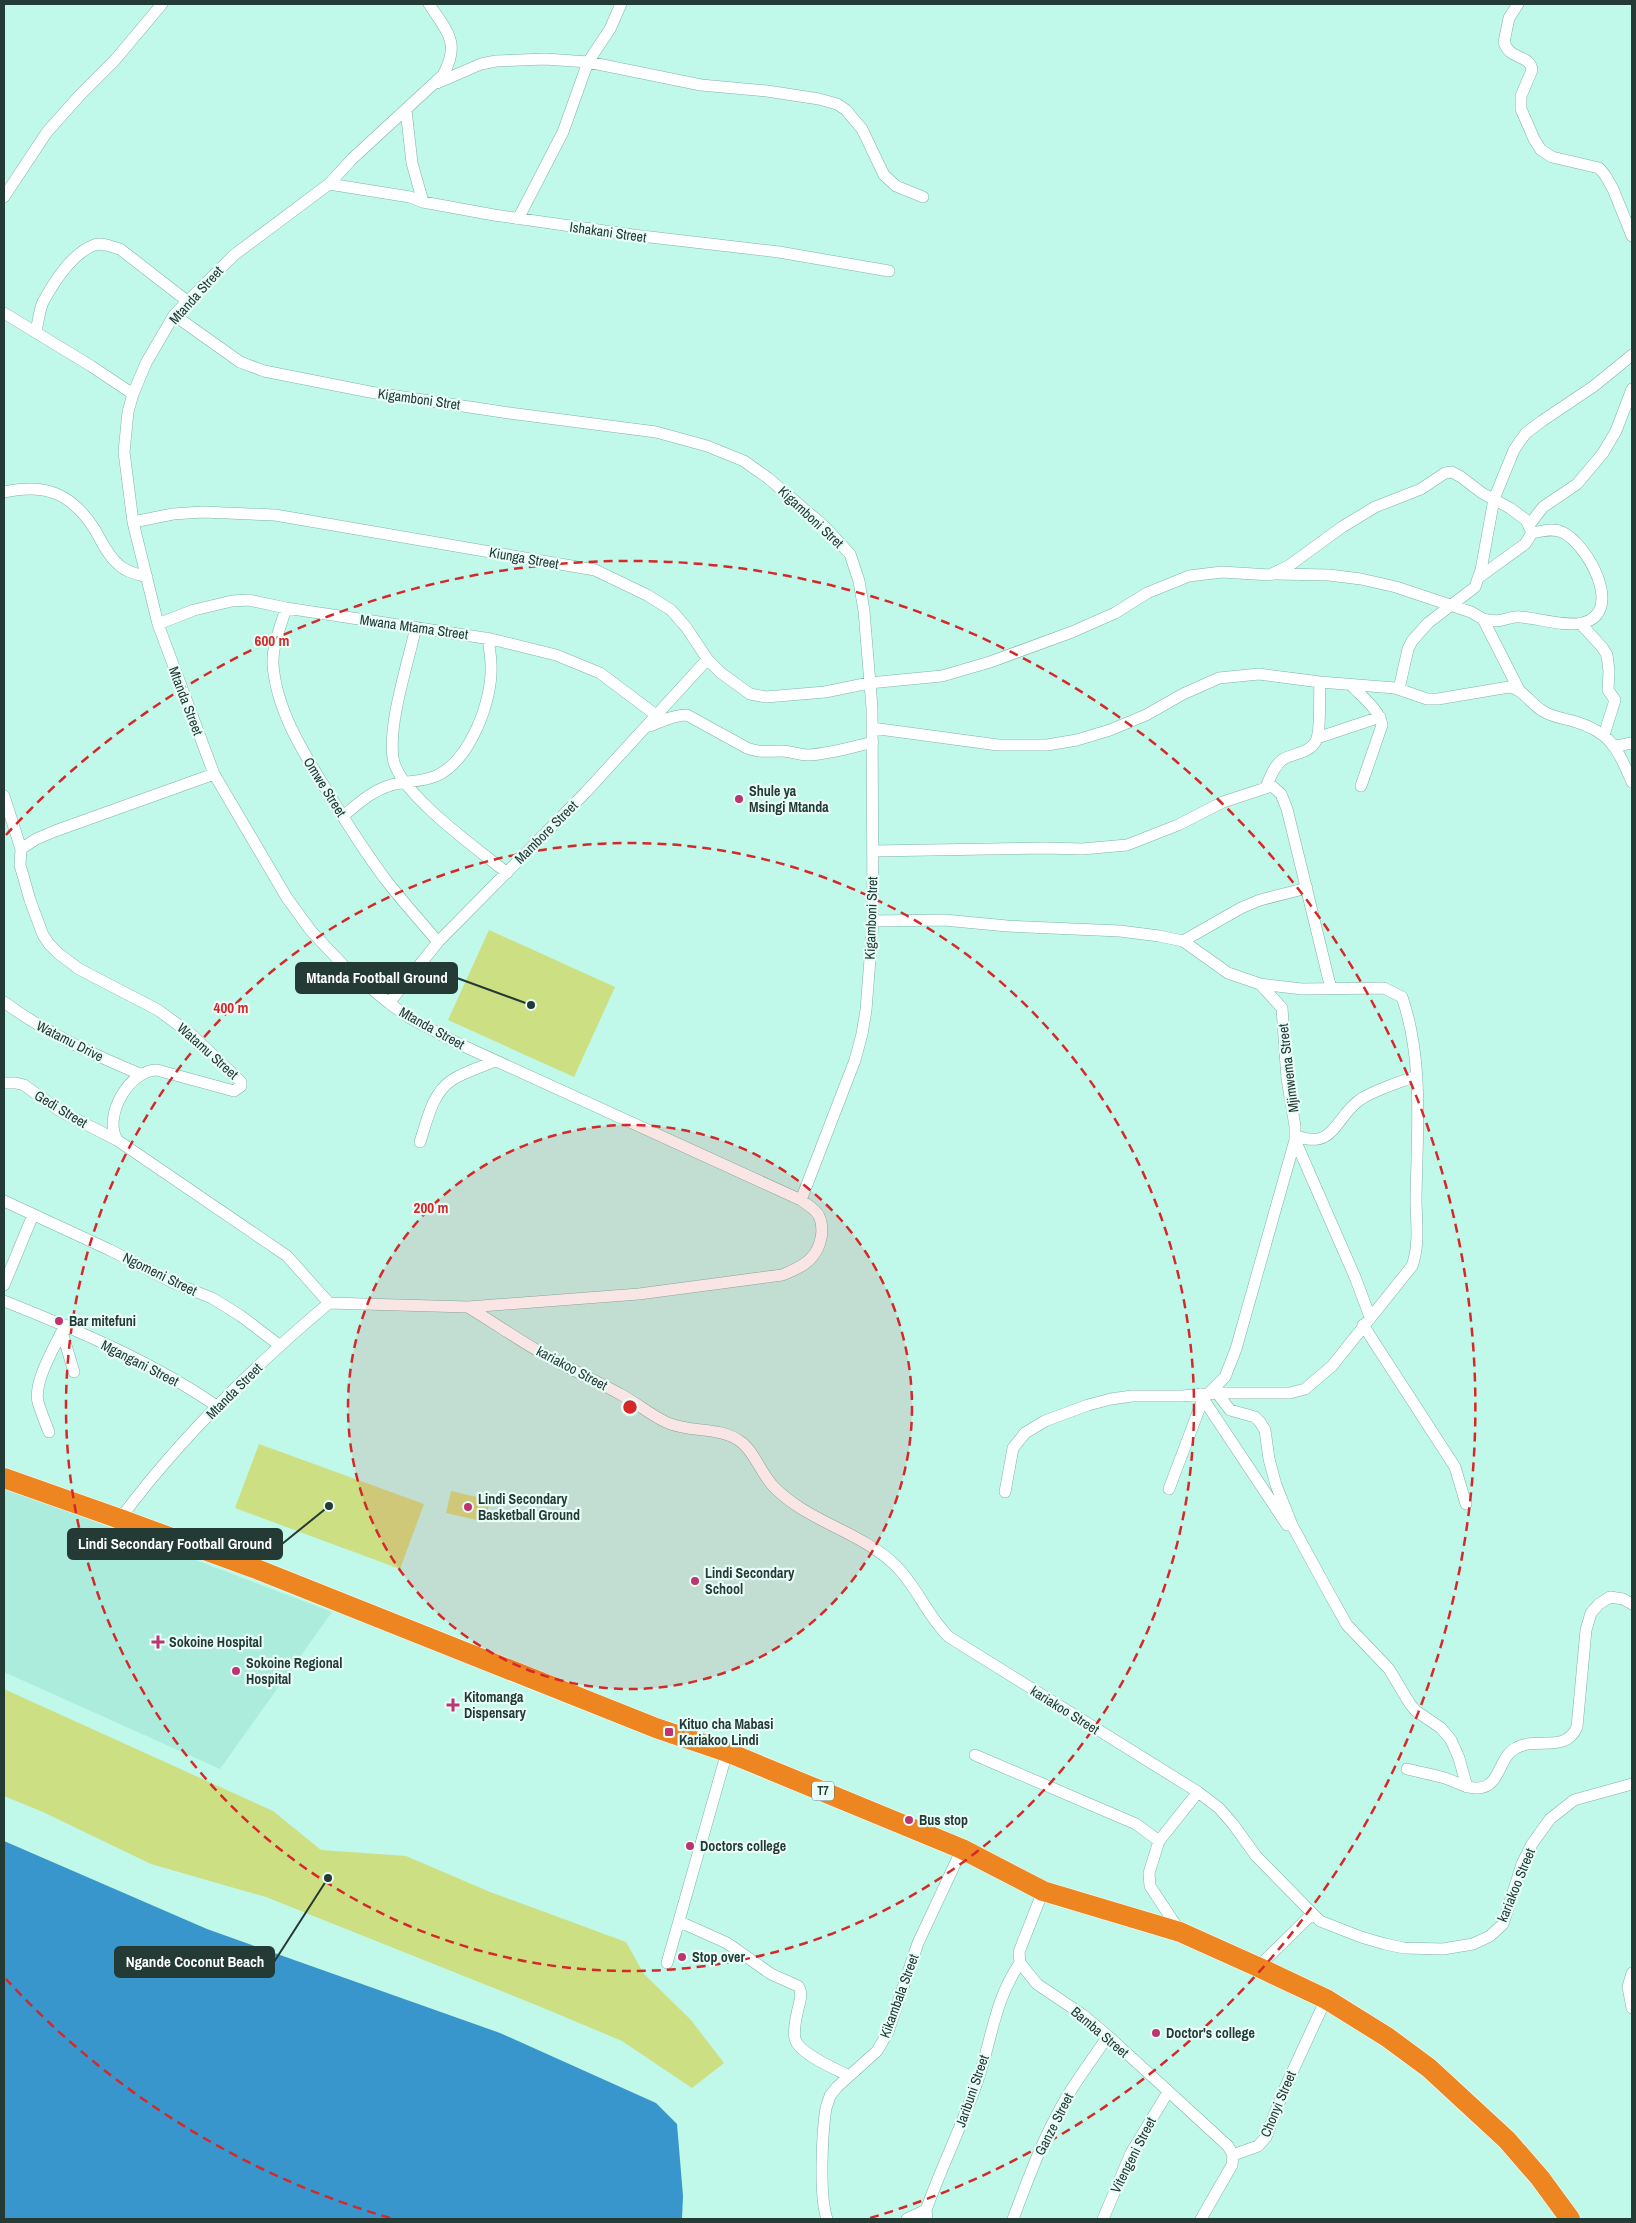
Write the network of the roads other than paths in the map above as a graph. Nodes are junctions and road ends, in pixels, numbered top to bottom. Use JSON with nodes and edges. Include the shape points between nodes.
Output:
{"nodes":[{"id":1,"x":162,"y":4,"type":"edge"},
{"id":2,"x":430,"y":4,"type":"edge"},
{"id":3,"x":621,"y":4,"type":"edge"},
{"id":4,"x":1518,"y":4,"type":"edge"},
{"id":5,"x":588,"y":62,"type":"junction"},
{"id":6,"x":434,"y":85,"type":"junction"},
{"id":7,"x":406,"y":110,"type":"junction"},
{"id":8,"x":329,"y":184,"type":"junction"},
{"id":9,"x":4,"y":197,"type":"edge"},
{"id":10,"x":924,"y":197,"type":"dead end"},
{"id":11,"x":423,"y":202,"type":"junction"},
{"id":12,"x":518,"y":219,"type":"junction"},
{"id":13,"x":1632,"y":236,"type":"edge"},
{"id":14,"x":889,"y":271,"type":"dead end"},
{"id":15,"x":187,"y":301,"type":"junction"},
{"id":16,"x":4,"y":313,"type":"edge"},
{"id":17,"x":174,"y":315,"type":"junction"},
{"id":18,"x":36,"y":332,"type":"junction"},
{"id":19,"x":1632,"y":354,"type":"edge"},
{"id":20,"x":1632,"y":389,"type":"edge"},
{"id":21,"x":133,"y":394,"type":"junction"},
{"id":22,"x":4,"y":492,"type":"edge"},
{"id":23,"x":1494,"y":499,"type":"junction"},
{"id":24,"x":134,"y":522,"type":"junction"},
{"id":25,"x":1531,"y":528,"type":"junction"},
{"id":26,"x":1270,"y":575,"type":"junction"},
{"id":27,"x":146,"y":577,"type":"junction"},
{"id":28,"x":1478,"y":578,"type":"junction"},
{"id":29,"x":1450,"y":605,"type":"junction"},
{"id":30,"x":286,"y":608,"type":"junction"},
{"id":31,"x":1483,"y":620,"type":"junction"},
{"id":32,"x":1580,"y":623,"type":"junction"},
{"id":33,"x":158,"y":624,"type":"junction"},
{"id":34,"x":416,"y":627,"type":"junction"},
{"id":35,"x":488,"y":638,"type":"junction"},
{"id":36,"x":705,"y":662,"type":"dead end"},
{"id":37,"x":1320,"y":682,"type":"junction"},
{"id":38,"x":870,"y":683,"type":"junction"},
{"id":39,"x":1351,"y":685,"type":"junction"},
{"id":40,"x":1399,"y":689,"type":"junction"},
{"id":41,"x":1519,"y":690,"type":"junction"},
{"id":42,"x":656,"y":715,"type":"junction"},
{"id":43,"x":1380,"y":717,"type":"junction"},
{"id":44,"x":872,"y":728,"type":"junction"},
{"id":45,"x":644,"y":729,"type":"junction"},
{"id":46,"x":1604,"y":734,"type":"junction"},
{"id":47,"x":1317,"y":738,"type":"junction"},
{"id":48,"x":873,"y":742,"type":"junction"},
{"id":49,"x":1632,"y":743,"type":"edge"},
{"id":50,"x":1616,"y":746,"type":"junction"},
{"id":51,"x":214,"y":774,"type":"junction"},
{"id":52,"x":404,"y":782,"type":"junction"},
{"id":53,"x":1632,"y":782,"type":"edge"},
{"id":54,"x":1360,"y":786,"type":"dead end"},
{"id":55,"x":1266,"y":787,"type":"junction"},
{"id":56,"x":4,"y":796,"type":"edge"},
{"id":57,"x":343,"y":816,"type":"junction"},
{"id":58,"x":20,"y":849,"type":"junction"},
{"id":59,"x":873,"y":851,"type":"junction"},
{"id":60,"x":507,"y":873,"type":"junction"},
{"id":61,"x":1307,"y":888,"type":"junction"},
{"id":62,"x":873,"y":921,"type":"junction"},
{"id":63,"x":438,"y":942,"type":"junction"},
{"id":64,"x":1183,"y":942,"type":"junction"},
{"id":65,"x":1260,"y":984,"type":"junction"},
{"id":66,"x":1331,"y":990,"type":"junction"},
{"id":67,"x":4,"y":1002,"type":"edge"},
{"id":68,"x":390,"y":1004,"type":"junction"},
{"id":69,"x":495,"y":1061,"type":"junction"},
{"id":70,"x":140,"y":1074,"type":"junction"},
{"id":71,"x":1416,"y":1076,"type":"junction"},
{"id":72,"x":4,"y":1078,"type":"edge"},
{"id":73,"x":4,"y":1083,"type":"edge"},
{"id":74,"x":16,"y":1083,"type":"junction"},
{"id":75,"x":1295,"y":1138,"type":"junction"},
{"id":76,"x":117,"y":1140,"type":"junction"},
{"id":77,"x":420,"y":1142,"type":"dead end"},
{"id":78,"x":801,"y":1200,"type":"junction"},
{"id":79,"x":4,"y":1201,"type":"edge"},
{"id":80,"x":33,"y":1215,"type":"junction"},
{"id":81,"x":4,"y":1285,"type":"edge"},
{"id":82,"x":4,"y":1301,"type":"edge"},
{"id":83,"x":330,"y":1303,"type":"junction"},
{"id":84,"x":468,"y":1307,"type":"junction"},
{"id":85,"x":1366,"y":1321,"type":"junction"},
{"id":86,"x":63,"y":1329,"type":"junction"},
{"id":87,"x":279,"y":1345,"type":"junction"},
{"id":88,"x":74,"y":1372,"type":"dead end"},
{"id":89,"x":1207,"y":1395,"type":"junction"},
{"id":90,"x":218,"y":1407,"type":"junction"},
{"id":91,"x":49,"y":1432,"type":"dead end"},
{"id":92,"x":4,"y":1478,"type":"edge"},
{"id":93,"x":1169,"y":1489,"type":"dead end"},
{"id":94,"x":1005,"y":1492,"type":"dead end"},
{"id":95,"x":1466,"y":1504,"type":"dead end"},
{"id":96,"x":120,"y":1519,"type":"junction"},
{"id":97,"x":1314,"y":1566,"type":"junction"},
{"id":98,"x":1632,"y":1604,"type":"edge"},
{"id":99,"x":727,"y":1752,"type":"junction"},
{"id":100,"x":975,"y":1755,"type":"dead end"},
{"id":101,"x":1407,"y":1769,"type":"dead end"},
{"id":102,"x":1632,"y":1784,"type":"edge"},
{"id":103,"x":1467,"y":1787,"type":"junction"},
{"id":104,"x":1198,"y":1792,"type":"junction"},
{"id":105,"x":1159,"y":1841,"type":"junction"},
{"id":106,"x":962,"y":1849,"type":"junction"},
{"id":107,"x":1043,"y":1891,"type":"junction"},
{"id":108,"x":1312,"y":1914,"type":"junction"},
{"id":109,"x":680,"y":1922,"type":"junction"},
{"id":110,"x":1180,"y":1932,"type":"junction"},
{"id":111,"x":667,"y":1963,"type":"dead end"},
{"id":112,"x":1020,"y":1963,"type":"junction"},
{"id":113,"x":1258,"y":1967,"type":"junction"},
{"id":114,"x":1632,"y":1973,"type":"edge"},
{"id":115,"x":1326,"y":1999,"type":"junction"},
{"id":116,"x":1632,"y":2008,"type":"edge"},
{"id":117,"x":1108,"y":2036,"type":"junction"},
{"id":118,"x":849,"y":2076,"type":"junction"},
{"id":119,"x":1168,"y":2092,"type":"junction"},
{"id":120,"x":1233,"y":2155,"type":"junction"},
{"id":121,"x":927,"y":2215,"type":"edge"},
{"id":122,"x":827,"y":2219,"type":"edge"},
{"id":123,"x":907,"y":2219,"type":"edge"},
{"id":124,"x":1012,"y":2219,"type":"edge"},
{"id":125,"x":1103,"y":2219,"type":"edge"},
{"id":126,"x":1200,"y":2219,"type":"edge"},
{"id":127,"x":1570,"y":2219,"type":"edge"}],
"edges":[{"from":1,"to":9,"type":"street","via":[[47,132]]},
{"from":2,"to":6,"type":"street","name":"Mtanda Street","via":[[444,26],[452,50],[452,59]]},
{"from":3,"to":5,"type":"street","via":[[610,29]]},
{"from":4,"to":13,"type":"street","via":[[1509,18],[1504,42],[1510,53],[1532,66],[1521,96],[1521,109],[1534,139],[1541,150],[1552,157],[1599,168],[1612,189]]},
{"from":5,"to":6,"type":"street","via":[[545,59],[496,61]]},
{"from":5,"to":10,"type":"street","via":[[702,85],[787,94],[837,104],[862,129],[884,175],[896,186]]},
{"from":5,"to":12,"type":"street","via":[[562,132]]},
{"from":6,"to":7,"type":"street","name":"Mtanda Street"},
{"from":7,"to":8,"type":"street","name":"Mtanda Street"},
{"from":7,"to":11,"type":"street","via":[[412,163]]},
{"from":8,"to":11,"type":"street","name":"Ishakani Street"},
{"from":8,"to":15,"type":"street","name":"Mtanda Street","via":[[234,255]]},
{"from":11,"to":12,"type":"street","name":"Ishakani Street"},
{"from":12,"to":14,"type":"street","name":"Ishakani Street","via":[[779,252]]},
{"from":15,"to":17,"type":"street","name":"Mtanda Street"},
{"from":15,"to":18,"type":"street","via":[[120,249],[95,245],[77,256],[57,279],[42,304]]},
{"from":16,"to":18,"type":"street"},
{"from":17,"to":21,"type":"street","name":"Mtanda Street","via":[[146,363]]},
{"from":17,"to":38,"type":"street","name":"Kigamboni Stret","via":[[240,362],[264,371],[370,392],[656,432],[707,446],[744,461],[806,509],[850,554],[863,603]]},
{"from":18,"to":21,"type":"street"},
{"from":19,"to":23,"type":"street","via":[[1594,386],[1526,433],[1514,450]]},
{"from":20,"to":25,"type":"street","via":[[1616,431],[1603,453],[1577,484],[1543,507]]},
{"from":21,"to":24,"type":"street","name":"Mtanda Street","via":[[124,452]]},
{"from":22,"to":27,"type":"street","via":[[46,489],[66,499],[80,510],[119,566]]},
{"from":23,"to":25,"type":"street","via":[[1510,508]]},
{"from":23,"to":26,"type":"street","via":[[1452,472],[1445,472],[1420,489],[1366,512],[1290,565]]},
{"from":23,"to":28,"type":"street"},
{"from":24,"to":27,"type":"street","name":"Mtanda Street"},
{"from":24,"to":38,"type":"street","name":"Kiunga Street","via":[[203,512],[275,515],[595,570],[671,610],[714,666],[750,694],[784,696],[837,691]]},
{"from":25,"to":28,"type":"street","via":[[1525,544]]},
{"from":25,"to":32,"type":"street","via":[[1562,532],[1581,548],[1592,565],[1603,601],[1599,613]]},
{"from":26,"to":29,"type":"street","name":"Kiunga Street","via":[[1297,573],[1360,579]]},
{"from":26,"to":38,"type":"street","name":"Kiunga Street","via":[[1222,572],[1189,576],[1072,632],[990,662],[942,676]]},
{"from":27,"to":33,"type":"street","name":"Mtanda Street"},
{"from":28,"to":29,"type":"street","via":[[1472,590]]},
{"from":29,"to":31,"type":"street","name":"Kiunga Street"},
{"from":29,"to":40,"type":"street","via":[[1412,641]]},
{"from":30,"to":33,"type":"street","name":"Mwana Mtama Street","via":[[232,600]]},
{"from":30,"to":34,"type":"street","name":"Mwana Mtama Street"},
{"from":30,"to":57,"type":"street","name":"Omwe Street","via":[[273,662],[284,709],[310,764]]},
{"from":31,"to":32,"type":"street","via":[[1500,621],[1519,616]]},
{"from":31,"to":41,"type":"street"},
{"from":32,"to":46,"type":"street","via":[[1602,646],[1608,662],[1608,690],[1615,700]]},
{"from":33,"to":51,"type":"street","name":"Mtanda Street"},
{"from":34,"to":35,"type":"street","name":"Mwana Mtama Street"},
{"from":34,"to":52,"type":"street","via":[[393,728],[394,760]]},
{"from":35,"to":42,"type":"street","name":"Mwana Mtama Street","via":[[582,665],[610,679]]},
{"from":35,"to":52,"type":"street","via":[[489,687],[477,729],[463,754],[449,769],[434,777]]},
{"from":36,"to":42,"type":"street","name":"Mambore Street"},
{"from":37,"to":39,"type":"street"},
{"from":37,"to":44,"type":"street","via":[[1259,674],[1218,678],[1146,716],[1077,740],[1047,745],[998,745]]},
{"from":37,"to":47,"type":"street"},
{"from":38,"to":44,"type":"street","name":"Kigamboni Stret"},
{"from":39,"to":40,"type":"street"},
{"from":39,"to":43,"type":"street"},
{"from":40,"to":41,"type":"street","via":[[1438,699],[1502,687]]},
{"from":41,"to":46,"type":"street","via":[[1547,714]]},
{"from":42,"to":45,"type":"street","name":"Mambore Street"},
{"from":43,"to":47,"type":"street"},
{"from":43,"to":54,"type":"street","via":[[1382,725]]},
{"from":44,"to":48,"type":"street","name":"Kigamboni Stret"},
{"from":45,"to":48,"type":"street","via":[[665,719],[687,715],[756,751],[807,755]]},
{"from":45,"to":60,"type":"street","name":"Mambore Street"},
{"from":46,"to":50,"type":"street"},
{"from":47,"to":55,"type":"street","via":[[1307,750],[1283,759]]},
{"from":48,"to":59,"type":"street","name":"Kigamboni Stret"},
{"from":49,"to":50,"type":"street"},
{"from":50,"to":53,"type":"street"},
{"from":51,"to":58,"type":"street","via":[[55,831]]},
{"from":51,"to":68,"type":"street","name":"Mtanda Street","via":[[287,898],[311,932],[345,967]]},
{"from":52,"to":57,"type":"street","via":[[370,794]]},
{"from":52,"to":60,"type":"street","via":[[434,813]]},
{"from":55,"to":59,"type":"street","via":[[1223,802],[1128,846]]},
{"from":55,"to":61,"type":"street","via":[[1272,786],[1281,794]]},
{"from":56,"to":58,"type":"street"},
{"from":57,"to":63,"type":"street","name":"Omwe Street","via":[[388,883]]},
{"from":58,"to":70,"type":"street","name":"Watamu Street","via":[[20,865],[30,900],[49,944],[79,969],[151,1005],[192,1035],[239,1078],[241,1086],[234,1091],[157,1070]]},
{"from":59,"to":62,"type":"street","name":"Kigamboni Stret"},
{"from":60,"to":63,"type":"street","name":"Mambore Street"},
{"from":61,"to":64,"type":"street","via":[[1241,908]]},
{"from":61,"to":66,"type":"street"},
{"from":62,"to":64,"type":"street","name":"Mjimwema Street","via":[[944,920],[1120,931]]},
{"from":62,"to":78,"type":"street","name":"Kigamboni Stret","via":[[862,1034]]},
{"from":63,"to":68,"type":"street","name":"Mambore Street"},
{"from":64,"to":65,"type":"street","name":"Mjimwema Street","via":[[1228,973]]},
{"from":65,"to":66,"type":"street"},
{"from":65,"to":75,"type":"street","name":"Mjimwema Street","via":[[1282,1008]]},
{"from":66,"to":71,"type":"street","via":[[1384,988],[1402,997],[1412,1031]]},
{"from":67,"to":70,"type":"street","name":"Watamu Drive","via":[[63,1040]]},
{"from":68,"to":69,"type":"street","name":"Mtanda Street","via":[[408,1017]]},
{"from":69,"to":77,"type":"street","via":[[452,1079],[441,1089]]},
{"from":69,"to":78,"type":"street","name":"Mtanda Street"},
{"from":70,"to":76,"type":"street","via":[[129,1084],[112,1122]]},
{"from":71,"to":75,"type":"street","via":[[1362,1099],[1325,1137],[1314,1141]]},
{"from":71,"to":85,"type":"street","via":[[1416,1256],[1405,1277]]},
{"from":72,"to":74,"type":"street"},
{"from":73,"to":74,"type":"street","name":"Gedi Street"},
{"from":74,"to":76,"type":"street","name":"Gedi Street","via":[[24,1085],[60,1111]]},
{"from":75,"to":85,"type":"street","via":[[1355,1277]]},
{"from":75,"to":89,"type":"street","name":"Mjimwema Street","via":[[1236,1350],[1225,1377]]},
{"from":76,"to":83,"type":"street","via":[[286,1256]]},
{"from":78,"to":84,"type":"street","name":"Mtanda Street","via":[[819,1216],[822,1236],[812,1258],[782,1276],[639,1294]]},
{"from":79,"to":80,"type":"street","name":"Ngomeni Street"},
{"from":80,"to":81,"type":"street"},
{"from":80,"to":87,"type":"street","name":"Ngomeni Street","via":[[212,1298]]},
{"from":82,"to":86,"type":"street","name":"Mgangani Street"},
{"from":83,"to":84,"type":"street","name":"Mtanda Street"},
{"from":83,"to":87,"type":"street","name":"Mtanda Street"},
{"from":84,"to":104,"type":"street","name":"kariakoo Street","via":[[668,1423],[731,1436],[741,1442],[774,1488],[860,1538],[895,1564],[949,1637]]},
{"from":85,"to":89,"type":"street","via":[[1332,1366],[1305,1389],[1290,1393]]},
{"from":85,"to":95,"type":"street","via":[[1456,1467]]},
{"from":86,"to":88,"type":"street"},
{"from":86,"to":90,"type":"street","name":"Mgangani Street","via":[[164,1374]]},
{"from":86,"to":91,"type":"street","via":[[45,1367],[38,1392],[38,1402]]},
{"from":87,"to":90,"type":"street","name":"Mtanda Street"},
{"from":89,"to":93,"type":"street"},
{"from":89,"to":94,"type":"street","via":[[1111,1399],[1045,1421],[1025,1433],[1013,1448]]},
{"from":89,"to":97,"type":"street"},
{"from":89,"to":97,"type":"street","via":[[1230,1410],[1255,1417],[1265,1430],[1268,1459],[1276,1485],[1292,1525]]},
{"from":90,"to":96,"type":"street","name":"Mtanda Street","via":[[188,1435]]},
{"from":92,"to":96,"type":"highway","number":"T7"},
{"from":96,"to":99,"type":"highway","number":"T7","via":[[254,1568],[656,1728]]},
{"from":97,"to":103,"type":"street","via":[[1347,1625],[1389,1669],[1416,1711],[1436,1724],[1450,1740]]},
{"from":98,"to":103,"type":"street","via":[[1610,1597],[1590,1613],[1577,1727],[1572,1737],[1564,1742],[1519,1746],[1506,1757],[1493,1782],[1486,1786]]},
{"from":99,"to":106,"type":"highway","number":"T7"},
{"from":99,"to":109,"type":"street"},
{"from":100,"to":105,"type":"street","via":[[1136,1824]]},
{"from":101,"to":103,"type":"street","via":[[1447,1778]]},
{"from":102,"to":108,"type":"street","name":"kariakoo Street","via":[[1574,1800],[1550,1819],[1522,1864],[1502,1924],[1490,1936],[1473,1944],[1443,1949],[1404,1948],[1361,1937],[1320,1921]]},
{"from":104,"to":105,"type":"street"},
{"from":104,"to":108,"type":"street","name":"kariakoo Street","via":[[1219,1808],[1256,1856]]},
{"from":105,"to":110,"type":"street","via":[[1149,1873],[1150,1886]]},
{"from":106,"to":107,"type":"highway","number":"T7"},
{"from":106,"to":118,"type":"street","name":"Kikambala Street","via":[[918,1943],[888,2032],[877,2051]]},
{"from":107,"to":110,"type":"highway","number":"T7"},
{"from":107,"to":112,"type":"street","via":[[1019,1952]]},
{"from":108,"to":113,"type":"street"},
{"from":109,"to":111,"type":"street"},
{"from":109,"to":118,"type":"street","via":[[727,1943],[771,1974],[798,1986],[801,1990],[794,2033],[797,2044],[810,2055]]},
{"from":110,"to":113,"type":"highway","number":"T7"},
{"from":112,"to":117,"type":"street","name":"Bamba Street","via":[[1037,1984]]},
{"from":112,"to":121,"type":"street","name":"Jaribuni Street","via":[[999,2002],[977,2084]]},
{"from":113,"to":115,"type":"highway","number":"T7"},
{"from":114,"to":116,"type":"street","via":[[1628,1987]]},
{"from":115,"to":120,"type":"street","name":"Chonyi Street","via":[[1266,2137],[1258,2146]]},
{"from":115,"to":127,"type":"highway","number":"T7","via":[[1429,2068],[1472,2107],[1540,2178]]},
{"from":117,"to":119,"type":"street","name":"Bamba Street"},
{"from":117,"to":124,"type":"street","name":"Ganze Street","via":[[1065,2099],[1032,2167]]},
{"from":118,"to":122,"type":"street","name":"Kikambala Street","via":[[830,2096],[826,2108],[822,2188]]},
{"from":119,"to":120,"type":"street","name":"Bamba Street","via":[[1228,2146]]},
{"from":119,"to":125,"type":"street","name":"Vitengeni Street","via":[[1131,2153]]},
{"from":120,"to":126,"type":"street","via":[[1232,2165]]},
{"from":121,"to":123,"type":"street"}]}
